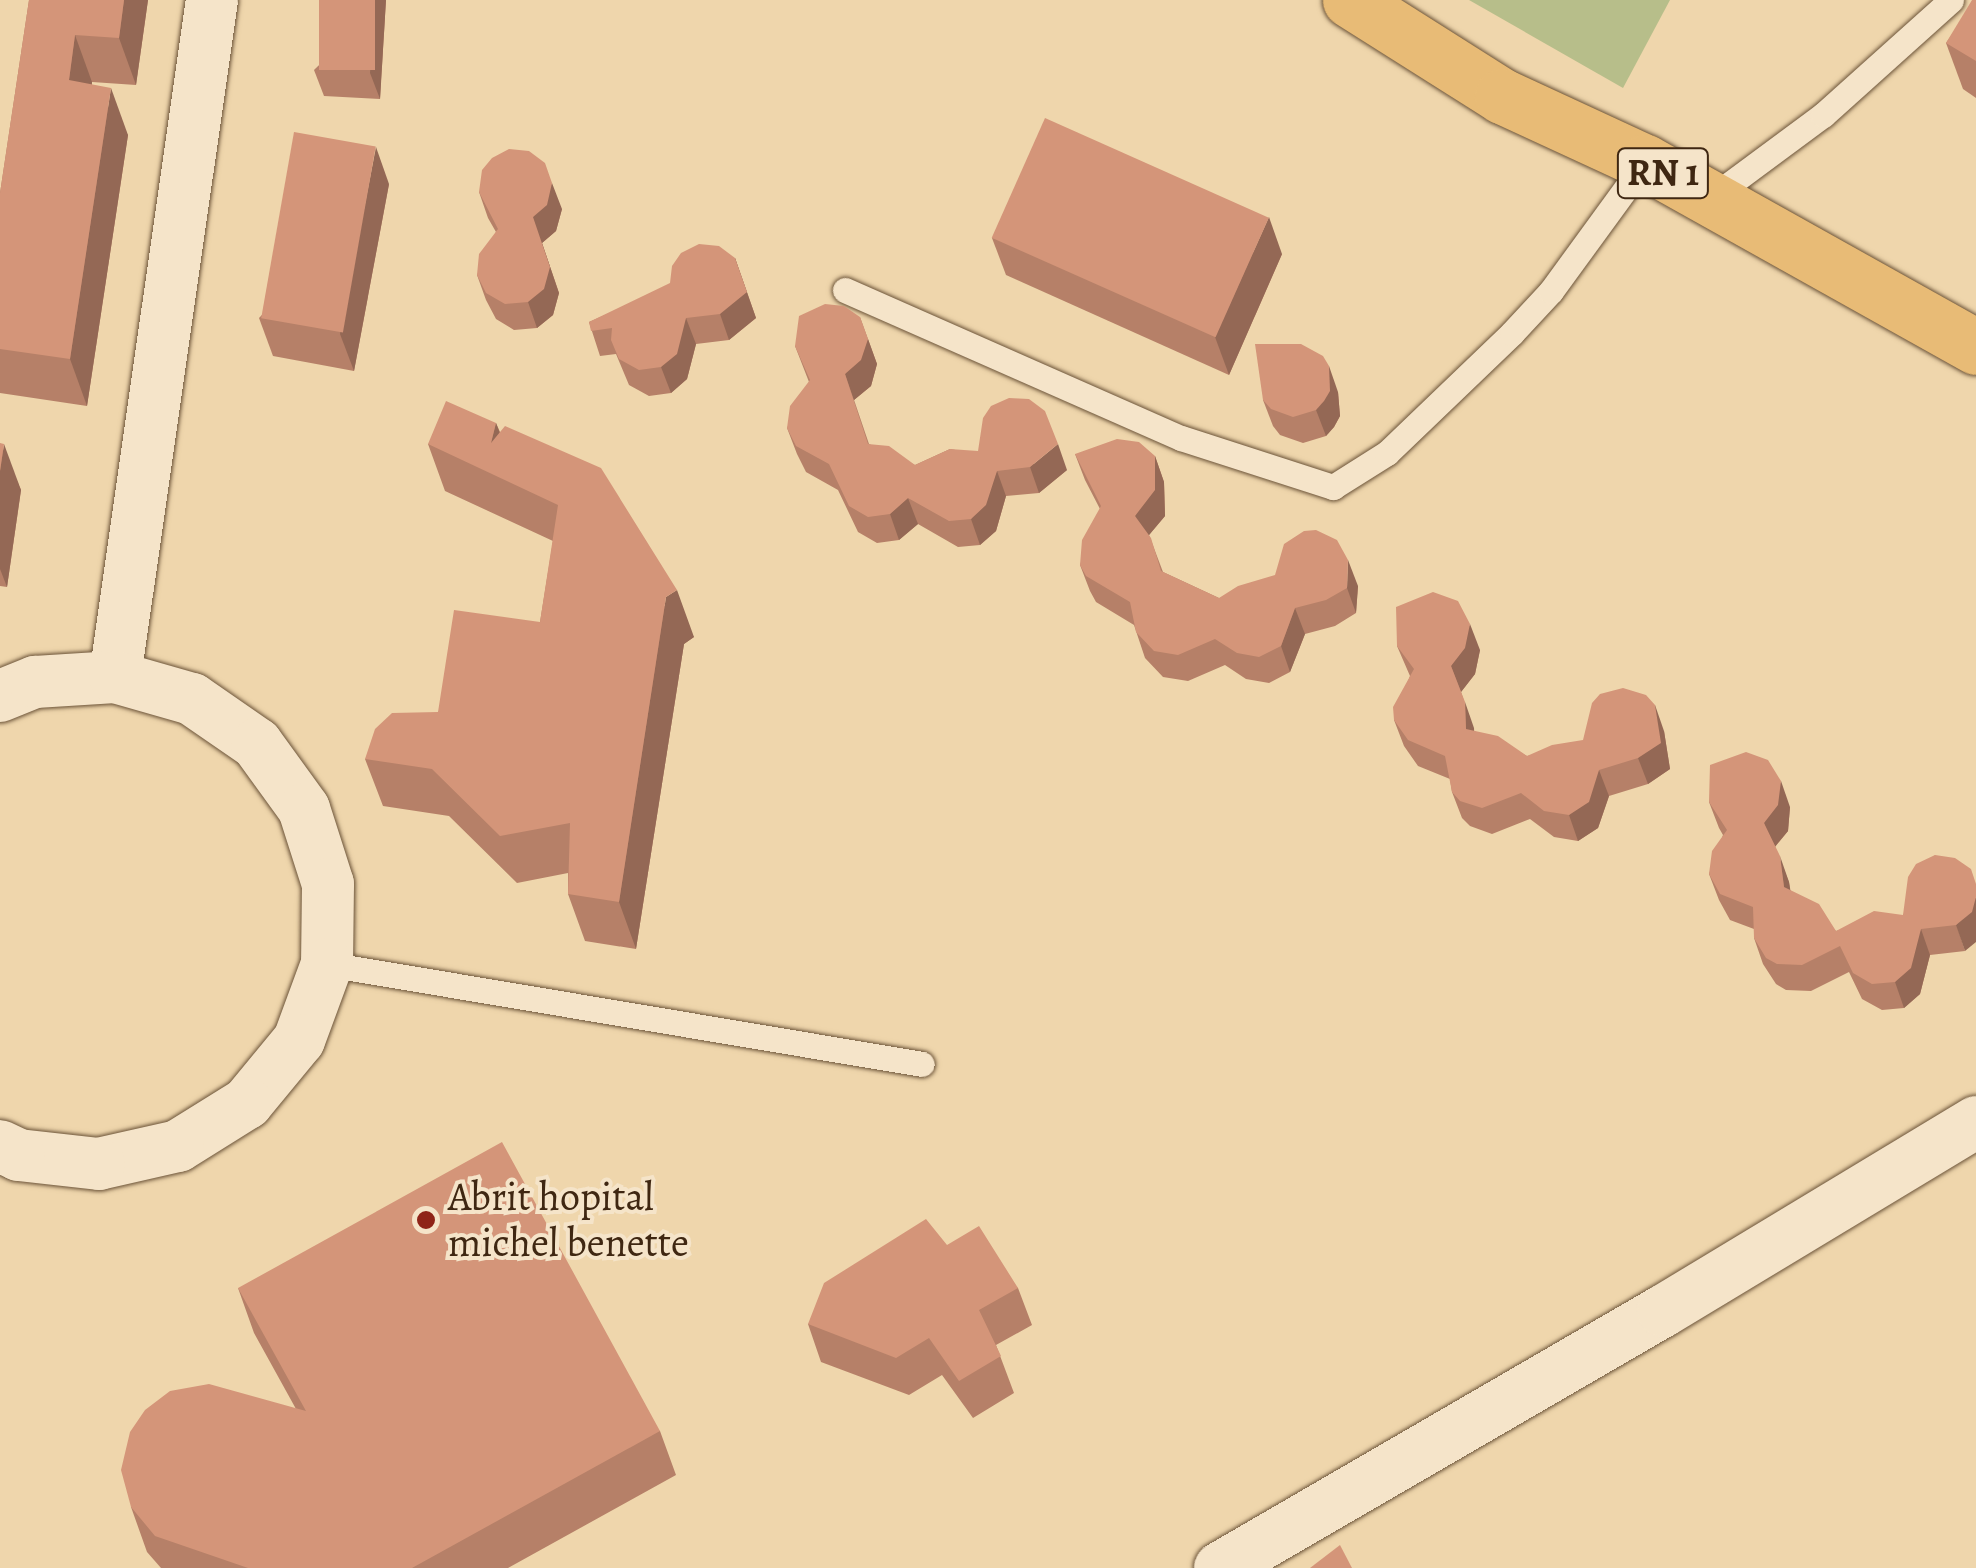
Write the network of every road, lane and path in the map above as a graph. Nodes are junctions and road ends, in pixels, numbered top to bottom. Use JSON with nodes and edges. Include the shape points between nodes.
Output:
{"nodes":[{"id":1,"x":212,"y":0,"type":"edge"},
{"id":2,"x":1350,"y":0,"type":"edge"},
{"id":3,"x":1951,"y":0,"type":"edge"},
{"id":4,"x":1646,"y":162,"type":"junction"},
{"id":5,"x":1708,"y":201,"type":"junction"},
{"id":6,"x":845,"y":290,"type":"dead end"},
{"id":7,"x":1976,"y":347,"type":"edge"},
{"id":8,"x":115,"y":677,"type":"junction"},
{"id":9,"x":0,"y":696,"type":"edge"},
{"id":10,"x":327,"y":964,"type":"junction"},
{"id":11,"x":922,"y":1064,"type":"dead end"},
{"id":12,"x":1976,"y":1122,"type":"edge"},
{"id":13,"x":0,"y":1146,"type":"edge"},
{"id":14,"x":1220,"y":1568,"type":"edge"}],
"edges":[{"from":1,"to":8,"type":"street"},
{"from":2,"to":4,"type":"main road","number":"RN 1","via":[[1502,96]]},
{"from":3,"to":5,"type":"lane","via":[[1823,114]]},
{"from":4,"to":5,"type":"main road","number":"RN 1"},
{"from":4,"to":6,"type":"lane","via":[[1512,333],[1387,453],[1333,487],[1181,438]]},
{"from":5,"to":7,"type":"main road","number":"RN 1"},
{"from":8,"to":9,"type":"street","via":[[35,682]]},
{"from":8,"to":10,"type":"street","via":[[192,699],[257,744],[304,808],[328,884]]},
{"from":10,"to":11,"type":"lane"},
{"from":10,"to":13,"type":"street","via":[[299,1040],[247,1103],[178,1146],[99,1164],[19,1155]]},
{"from":12,"to":14,"type":"street"}]}
